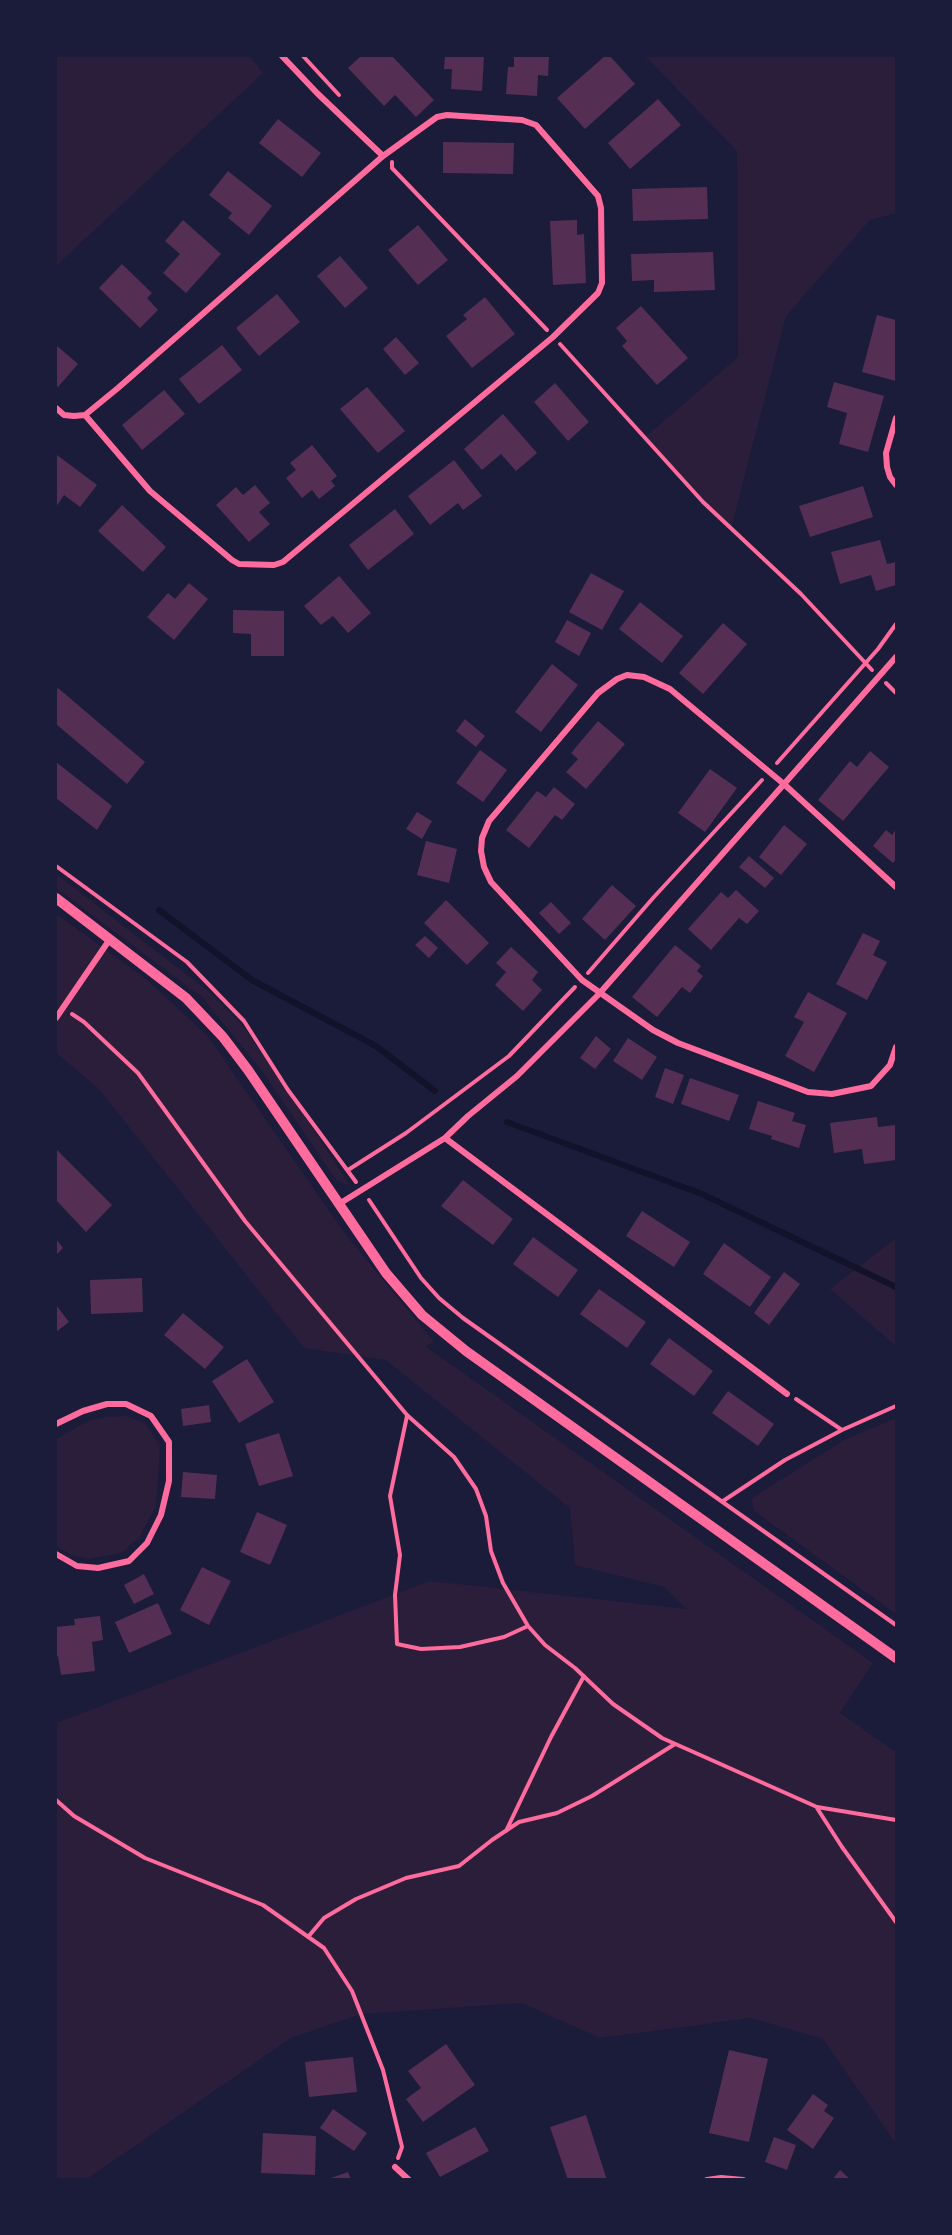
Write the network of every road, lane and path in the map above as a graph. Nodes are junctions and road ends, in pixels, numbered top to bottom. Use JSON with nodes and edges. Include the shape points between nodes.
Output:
{"nodes":[{"id":1,"x":282,"y":56,"type":"edge"},
{"id":2,"x":392,"y":151,"type":"junction"},
{"id":3,"x":383,"y":156,"type":"junction"},
{"id":4,"x":553,"y":337,"type":"junction"},
{"id":5,"x":56,"y":408,"type":"edge"},
{"id":6,"x":85,"y":414,"type":"junction"},
{"id":7,"x":897,"y":418,"type":"edge"},
{"id":8,"x":897,"y":485,"type":"edge"},
{"id":9,"x":897,"y":624,"type":"edge"},
{"id":10,"x":897,"y":657,"type":"edge"},
{"id":11,"x":864,"y":663,"type":"junction"},
{"id":12,"x":880,"y":676,"type":"junction"},
{"id":13,"x":897,"y":693,"type":"edge"},
{"id":14,"x":770,"y":772,"type":"junction"},
{"id":15,"x":785,"y":785,"type":"junction"},
{"id":16,"x":56,"y":866,"type":"edge"},
{"id":17,"x":897,"y":887,"type":"edge"},
{"id":18,"x":56,"y":898,"type":"edge"},
{"id":19,"x":110,"y":939,"type":"junction"},
{"id":20,"x":582,"y":980,"type":"junction"},
{"id":21,"x":599,"y":994,"type":"junction"},
{"id":22,"x":62,"y":1007,"type":"junction"},
{"id":23,"x":56,"y":1018,"type":"edge"},
{"id":24,"x":897,"y":1047,"type":"edge"},
{"id":25,"x":446,"y":1138,"type":"junction"},
{"id":26,"x":348,"y":1170,"type":"junction"},
{"id":27,"x":361,"y":1190,"type":"junction"},
{"id":28,"x":339,"y":1204,"type":"junction"},
{"id":29,"x":788,"y":1394,"type":"joint"},
{"id":30,"x":897,"y":1406,"type":"edge"},
{"id":31,"x":407,"y":1415,"type":"junction"},
{"id":32,"x":56,"y":1424,"type":"edge"},
{"id":33,"x":842,"y":1430,"type":"junction"},
{"id":34,"x":723,"y":1501,"type":"junction"},
{"id":35,"x":56,"y":1554,"type":"edge"},
{"id":36,"x":897,"y":1625,"type":"edge"},
{"id":37,"x":528,"y":1626,"type":"junction"},
{"id":38,"x":897,"y":1659,"type":"edge"},
{"id":39,"x":584,"y":1676,"type":"junction"},
{"id":40,"x":675,"y":1743,"type":"junction"},
{"id":41,"x":56,"y":1800,"type":"edge"},
{"id":42,"x":817,"y":1807,"type":"junction"},
{"id":43,"x":897,"y":1820,"type":"edge"},
{"id":44,"x":505,"y":1831,"type":"junction"},
{"id":45,"x":897,"y":1922,"type":"edge"},
{"id":46,"x":308,"y":1936,"type":"junction"},
{"id":47,"x":395,"y":2167,"type":"joint"},
{"id":48,"x":409,"y":2180,"type":"edge"},
{"id":49,"x":707,"y":2180,"type":"edge"},
{"id":50,"x":743,"y":2180,"type":"edge"}],
"edges":[{"from":1,"to":3,"type":"street"},
{"from":2,"to":3,"type":"street"},
{"from":2,"to":4,"type":"path","via":[[393,168]]},
{"from":2,"to":4,"type":"street","via":[[437,117],[522,120],[536,125],[598,196],[602,283],[598,293]]},
{"from":3,"to":6,"type":"street"},
{"from":4,"to":6,"type":"street","via":[[283,562],[274,565],[238,564],[232,560],[150,491]]},
{"from":4,"to":11,"type":"path","via":[[702,502],[801,594]]},
{"from":5,"to":6,"type":"street","via":[[64,415]]},
{"from":7,"to":8,"type":"street","via":[[886,453],[890,477]]},
{"from":9,"to":11,"type":"path"},
{"from":10,"to":12,"type":"street"},
{"from":11,"to":12,"type":"path"},
{"from":11,"to":14,"type":"path"},
{"from":12,"to":13,"type":"path"},
{"from":12,"to":15,"type":"street"},
{"from":14,"to":15,"type":"street"},
{"from":14,"to":20,"type":"path"},
{"from":14,"to":20,"type":"street","via":[[670,689],[644,677],[627,675],[598,693],[489,821],[481,851],[491,882]]},
{"from":15,"to":17,"type":"street"},
{"from":15,"to":21,"type":"street"},
{"from":16,"to":26,"type":"path","via":[[187,963],[244,1021],[288,1090]]},
{"from":18,"to":19,"type":"street"},
{"from":19,"to":22,"type":"street"},
{"from":19,"to":28,"type":"street","via":[[186,998],[223,1037]]},
{"from":20,"to":21,"type":"street"},
{"from":20,"to":26,"type":"path","via":[[509,1056],[414,1127]]},
{"from":21,"to":24,"type":"street","via":[[678,1043],[808,1092],[832,1094],[871,1086],[890,1065]]},
{"from":21,"to":25,"type":"street","via":[[517,1076]]},
{"from":22,"to":23,"type":"street"},
{"from":22,"to":31,"type":"path","via":[[84,1022],[138,1073],[245,1221]]},
{"from":25,"to":27,"type":"street"},
{"from":25,"to":29,"type":"street"},
{"from":26,"to":27,"type":"path"},
{"from":27,"to":28,"type":"street"},
{"from":27,"to":34,"type":"path","via":[[439,1298]]},
{"from":28,"to":38,"type":"street","via":[[422,1315],[465,1351]]},
{"from":29,"to":33,"type":"path"},
{"from":30,"to":33,"type":"path"},
{"from":31,"to":37,"type":"path","via":[[454,1457],[476,1489],[502,1583]]},
{"from":31,"to":37,"type":"path","via":[[390,1496],[399,1554],[395,1595],[397,1644],[421,1649],[460,1647],[504,1637]]},
{"from":32,"to":35,"type":"street","via":[[107,1404],[126,1404],[151,1416],[169,1442],[169,1481],[161,1515],[147,1543],[129,1561],[98,1568],[77,1566]]},
{"from":33,"to":34,"type":"path","via":[[785,1460]]},
{"from":34,"to":36,"type":"path"},
{"from":37,"to":39,"type":"path"},
{"from":39,"to":40,"type":"path","via":[[613,1704]]},
{"from":39,"to":44,"type":"path"},
{"from":40,"to":42,"type":"path"},
{"from":40,"to":44,"type":"path","via":[[592,1796],[557,1813],[519,1822]]},
{"from":41,"to":46,"type":"path","via":[[74,1816],[145,1858],[263,1905]]},
{"from":42,"to":43,"type":"path"},
{"from":42,"to":45,"type":"path"},
{"from":44,"to":46,"type":"path","via":[[459,1866],[406,1878],[356,1899],[324,1918]]},
{"from":46,"to":47,"type":"path","via":[[324,1948],[352,1991],[383,2070],[402,2147]]},
{"from":47,"to":48,"type":"street"},
{"from":49,"to":50,"type":"street"}]}
